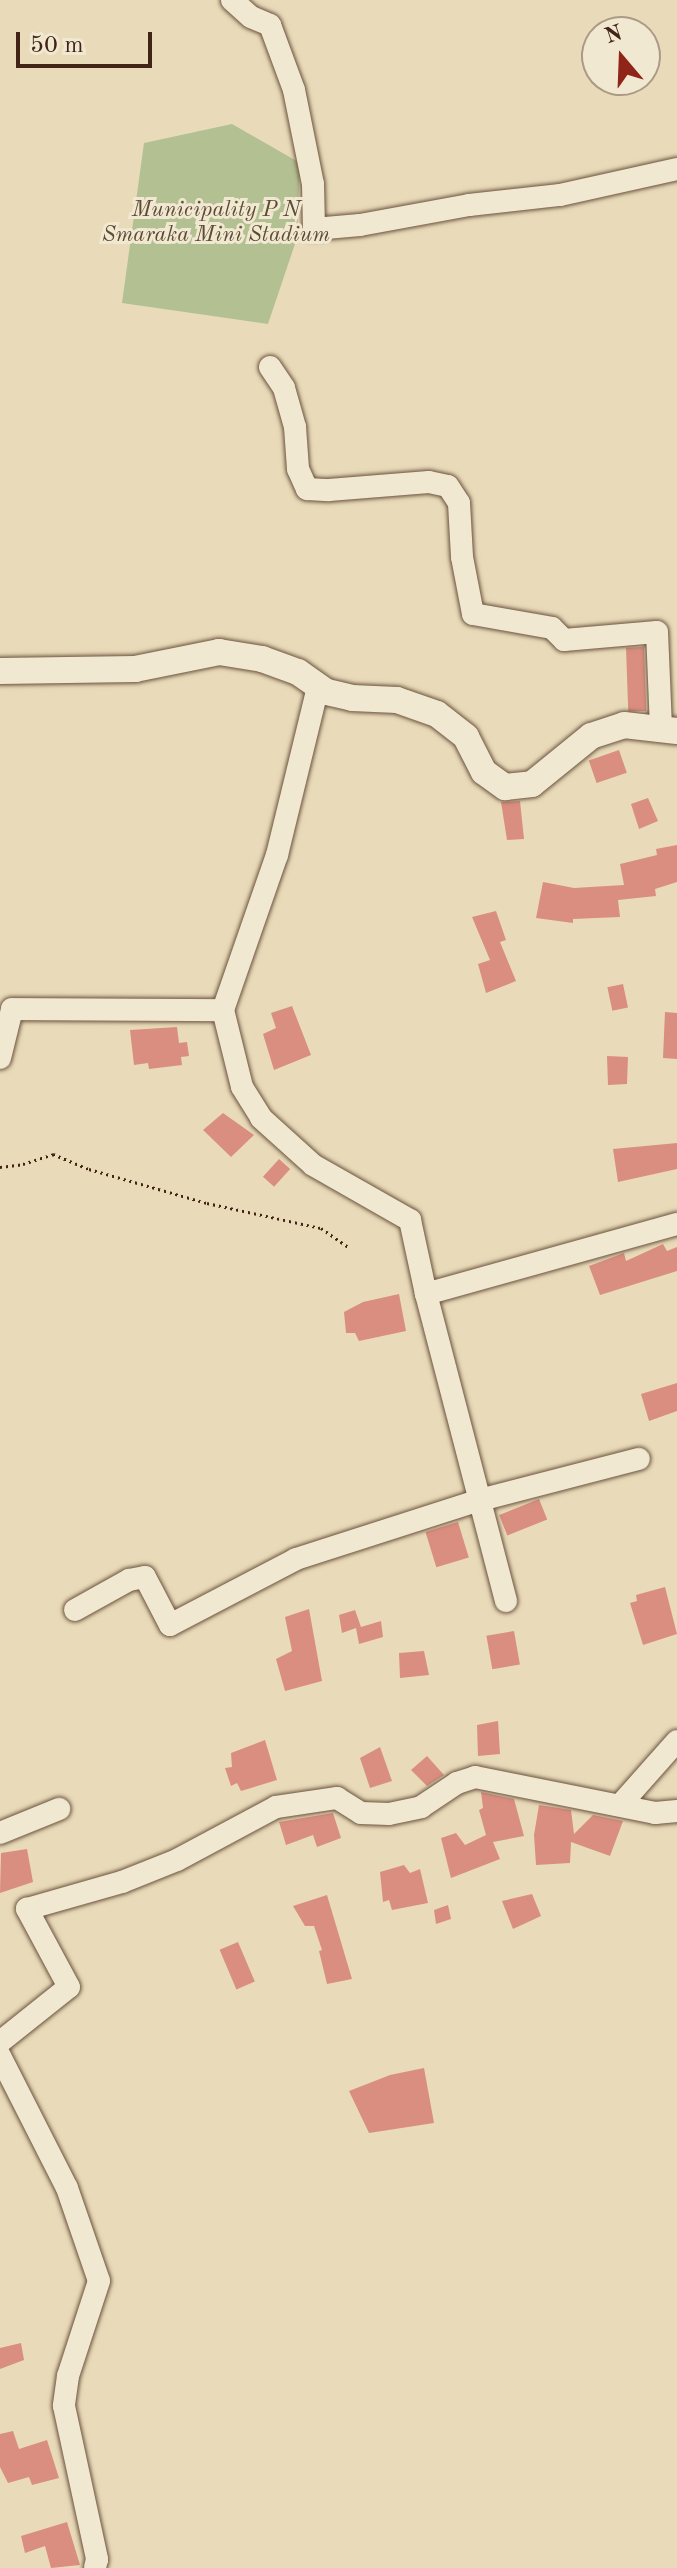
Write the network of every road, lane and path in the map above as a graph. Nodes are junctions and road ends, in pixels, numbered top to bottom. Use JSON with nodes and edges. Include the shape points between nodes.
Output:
{"nodes":[{"id":1,"x":232,"y":0,"type":"edge"},
{"id":2,"x":677,"y":169,"type":"edge"},
{"id":3,"x":270,"y":367,"type":"dead end"},
{"id":4,"x":0,"y":671,"type":"edge"},
{"id":5,"x":318,"y":687,"type":"junction"},
{"id":6,"x":669,"y":729,"type":"edge"},
{"id":7,"x":223,"y":1010,"type":"junction"},
{"id":8,"x":0,"y":1058,"type":"edge"},
{"id":9,"x":0,"y":1167,"type":"edge"},
{"id":10,"x":677,"y":1224,"type":"edge"},
{"id":11,"x":350,"y":1248,"type":"dead end"},
{"id":12,"x":426,"y":1294,"type":"junction"},
{"id":13,"x":639,"y":1459,"type":"dead end"},
{"id":14,"x":480,"y":1500,"type":"junction"},
{"id":15,"x":506,"y":1601,"type":"dead end"},
{"id":16,"x":75,"y":1610,"type":"dead end"},
{"id":17,"x":677,"y":1741,"type":"edge"},
{"id":18,"x":621,"y":1804,"type":"junction"},
{"id":19,"x":59,"y":1809,"type":"dead end"},
{"id":20,"x":677,"y":1811,"type":"edge"},
{"id":21,"x":0,"y":1833,"type":"edge"},
{"id":22,"x":0,"y":2042,"type":"edge"},
{"id":23,"x":0,"y":2056,"type":"edge"},
{"id":24,"x":95,"y":2568,"type":"edge"}],
"edges":[{"from":1,"to":2,"type":"street","via":[[270,25],[289,77],[305,133],[314,229],[560,195]]},
{"from":3,"to":6,"type":"street","via":[[284,388],[295,427],[298,469],[307,489],[429,482],[448,486],[459,503],[473,614],[552,628],[564,640],[657,632]]},
{"from":4,"to":5,"type":"street","via":[[135,669],[219,652],[262,659],[298,672]]},
{"from":5,"to":6,"type":"street","via":[[352,698],[397,700],[437,714],[466,737],[484,772],[505,787],[532,784],[591,736],[624,725]]},
{"from":5,"to":7,"type":"street","via":[[277,855]]},
{"from":7,"to":8,"type":"street","via":[[12,1009]]},
{"from":7,"to":12,"type":"street","via":[[242,1087],[261,1118],[313,1165],[410,1220]]},
{"from":9,"to":11,"type":"path","via":[[53,1154],[192,1199],[321,1228]]},
{"from":10,"to":12,"type":"street"},
{"from":12,"to":14,"type":"street"},
{"from":13,"to":14,"type":"street"},
{"from":14,"to":15,"type":"street"},
{"from":14,"to":16,"type":"street","via":[[296,1559],[170,1625],[145,1577],[129,1580]]},
{"from":17,"to":18,"type":"street"},
{"from":18,"to":20,"type":"street","via":[[655,1813]]},
{"from":18,"to":22,"type":"street","via":[[475,1777],[421,1807],[389,1814],[361,1813],[337,1798],[276,1807],[177,1860],[27,1909],[69,1987]]},
{"from":19,"to":21,"type":"street"},
{"from":23,"to":24,"type":"street","via":[[67,2188],[99,2281],[68,2376],[64,2406]]}]}
